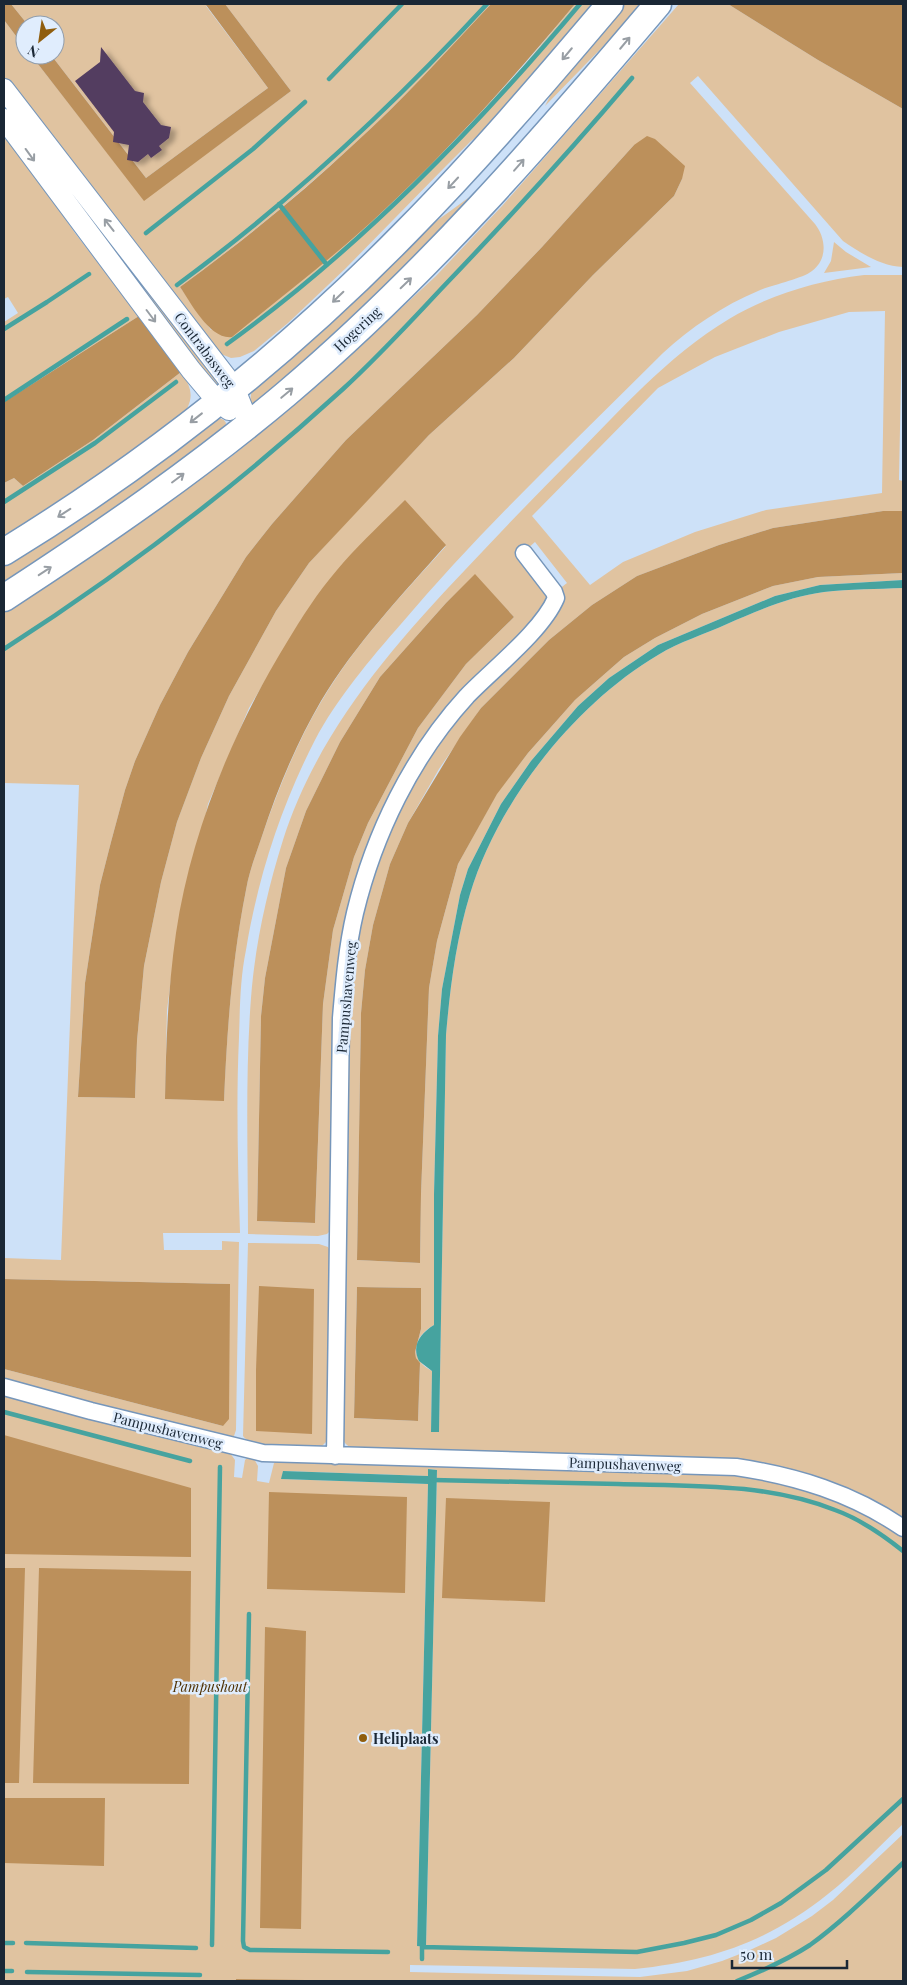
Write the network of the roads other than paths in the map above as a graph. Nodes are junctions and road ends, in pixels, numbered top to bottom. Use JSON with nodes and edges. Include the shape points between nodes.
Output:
{"nodes":[{"id":1,"x":610,"y":4,"type":"edge"},
{"id":2,"x":658,"y":4,"type":"edge"},
{"id":3,"x":4,"y":88,"type":"edge"},
{"id":4,"x":4,"y":119,"type":"edge"},
{"id":5,"x":225,"y":394,"type":"junction"},
{"id":6,"x":249,"y":424,"type":"junction"},
{"id":7,"x":4,"y":552,"type":"edge"},
{"id":8,"x":524,"y":553,"type":"dead end"},
{"id":9,"x":4,"y":598,"type":"edge"},
{"id":10,"x":4,"y":1387,"type":"edge"},
{"id":11,"x":335,"y":1456,"type":"junction"},
{"id":12,"x":903,"y":1528,"type":"edge"}],
"edges":[{"from":1,"to":5,"type":"highway","one_way":true,"via":[[405,233],[324,311]]},
{"from":6,"to":2,"type":"highway","name":"Hogering","one_way":true,"via":[[320,364],[433,257],[508,178]]},
{"from":5,"to":3,"type":"street","name":"Contrabasweg","one_way":true},
{"from":4,"to":5,"type":"street","name":"Contrabasweg","one_way":true},
{"from":5,"to":6,"type":"street","name":"Contrabasweg"},
{"from":5,"to":7,"type":"highway","one_way":true,"via":[[93,495]]},
{"from":9,"to":6,"type":"highway","name":"Hogering","one_way":true,"via":[[128,515]]},
{"from":8,"to":11,"type":"street","name":"Pampushavenweg","via":[[554,592],[556,598],[551,609],[437,731],[388,818],[364,878],[354,914],[342,1018]]},
{"from":10,"to":11,"type":"street","name":"Pampushavenweg","via":[[255,1451]]},
{"from":11,"to":12,"type":"street","name":"Pampushavenweg","via":[[736,1467],[773,1473],[844,1494]]}]}
